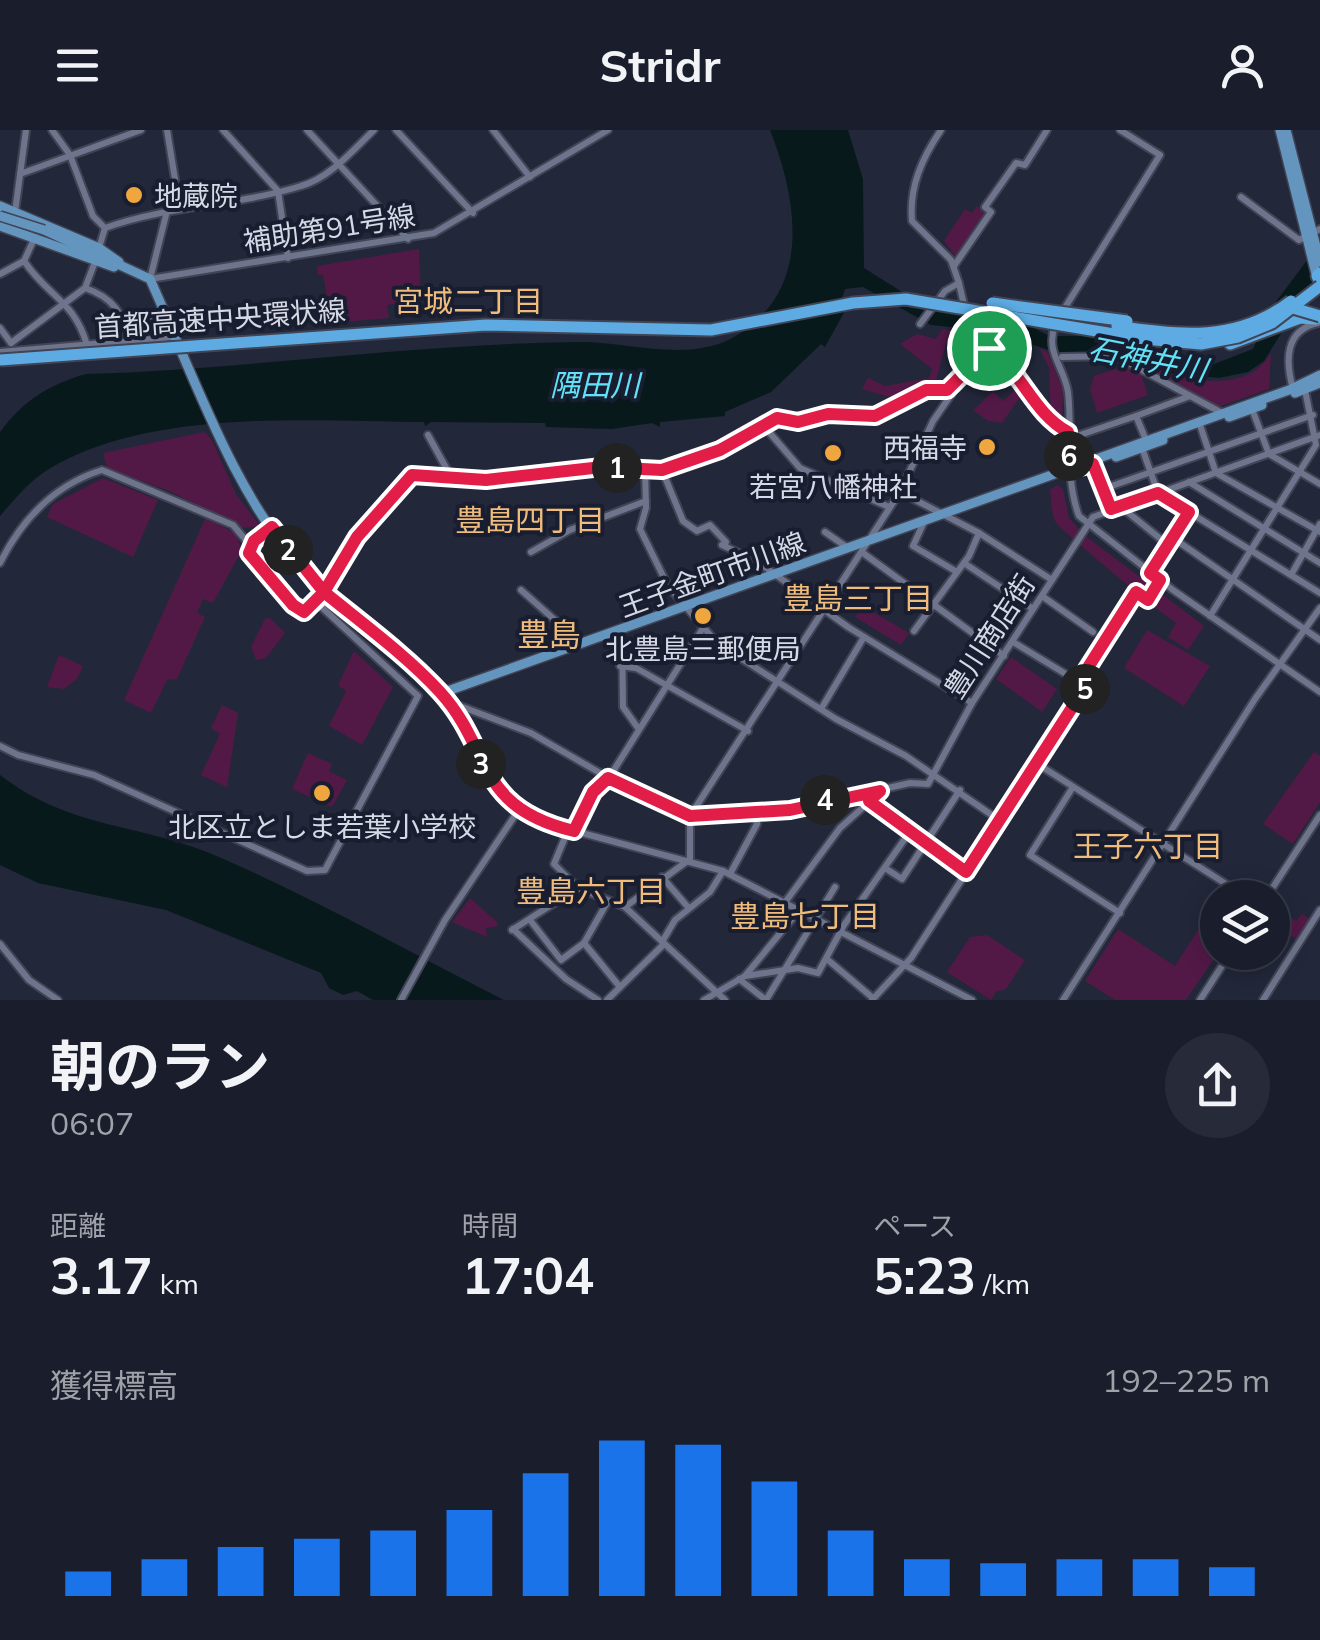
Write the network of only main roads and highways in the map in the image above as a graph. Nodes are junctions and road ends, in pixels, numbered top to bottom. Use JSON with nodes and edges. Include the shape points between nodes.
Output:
{"nodes":[{"id":1,"x":1283,"y":130,"type":"edge"},
{"id":2,"x":0,"y":206,"type":"edge"},
{"id":3,"x":0,"y":216,"type":"edge"},
{"id":4,"x":0,"y":226,"type":"edge"},
{"id":5,"x":40,"y":233,"type":"junction"},
{"id":6,"x":1313,"y":234,"type":"edge"},
{"id":7,"x":1313,"y":250,"type":"junction"},
{"id":8,"x":1320,"y":262,"type":"edge"},
{"id":9,"x":125,"y":268,"type":"junction"},
{"id":10,"x":1319,"y":280,"type":"edge"},
{"id":11,"x":992,"y":304,"type":"junction"},
{"id":12,"x":1320,"y":320,"type":"edge"},
{"id":13,"x":1144,"y":338,"type":"junction"},
{"id":14,"x":0,"y":358,"type":"edge"},
{"id":15,"x":1320,"y":375,"type":"edge"},
{"id":16,"x":1320,"y":383,"type":"edge"},
{"id":17,"x":1199,"y":424,"type":"junction"},
{"id":18,"x":1144,"y":444,"type":"junction"},
{"id":19,"x":1071,"y":469,"type":"junction"}],
"edges":[{"from":1,"to":6,"type":"main road"},
{"from":2,"to":9,"type":"main road","via":[[99,248]]},
{"from":3,"to":5,"type":"main road","bridge":true},
{"from":4,"to":5,"type":"main road"},
{"from":5,"to":9,"type":"main road"},
{"from":5,"to":9,"type":"main road","via":[[95,262]]},
{"from":6,"to":7,"type":"main road"},
{"from":7,"to":8,"type":"main road"},
{"from":7,"to":10,"type":"main road"},
{"from":9,"to":19,"type":"main road","name":"王子金町市川線","via":[[150,280],[247,489],[272,527],[324,592],[442,694]]},
{"from":10,"to":11,"type":"highway","name":"首都高速中央環状線","bridge":true,"via":[[1268,316],[1207,334],[1153,332]]},
{"from":10,"to":13,"type":"highway","name":"首都高速中央環状線","bridge":true,"via":[[1280,319],[1245,335],[1194,344]]},
{"from":11,"to":12,"type":"highway","bridge":true,"via":[[1180,327],[1228,324],[1284,309]]},
{"from":11,"to":14,"type":"highway","name":"首都高速中央環状線","bridge":true,"via":[[898,296],[711,328],[486,322]]},
{"from":12,"to":13,"type":"highway","bridge":true,"via":[[1300,318],[1256,338],[1208,347]]},
{"from":13,"to":14,"type":"highway","name":"首都高速中央環状線","bridge":true,"via":[[906,299],[723,330],[486,325]]},
{"from":15,"to":17,"type":"main road","name":"王子金町市川線"},
{"from":16,"to":17,"type":"main road","name":"王子金町市川線"},
{"from":17,"to":18,"type":"main road","name":"王子金町市川線"},
{"from":18,"to":19,"type":"main road","name":"王子金町市川線"},
{"from":18,"to":19,"type":"main road","name":"王子金町市川線"}]}
